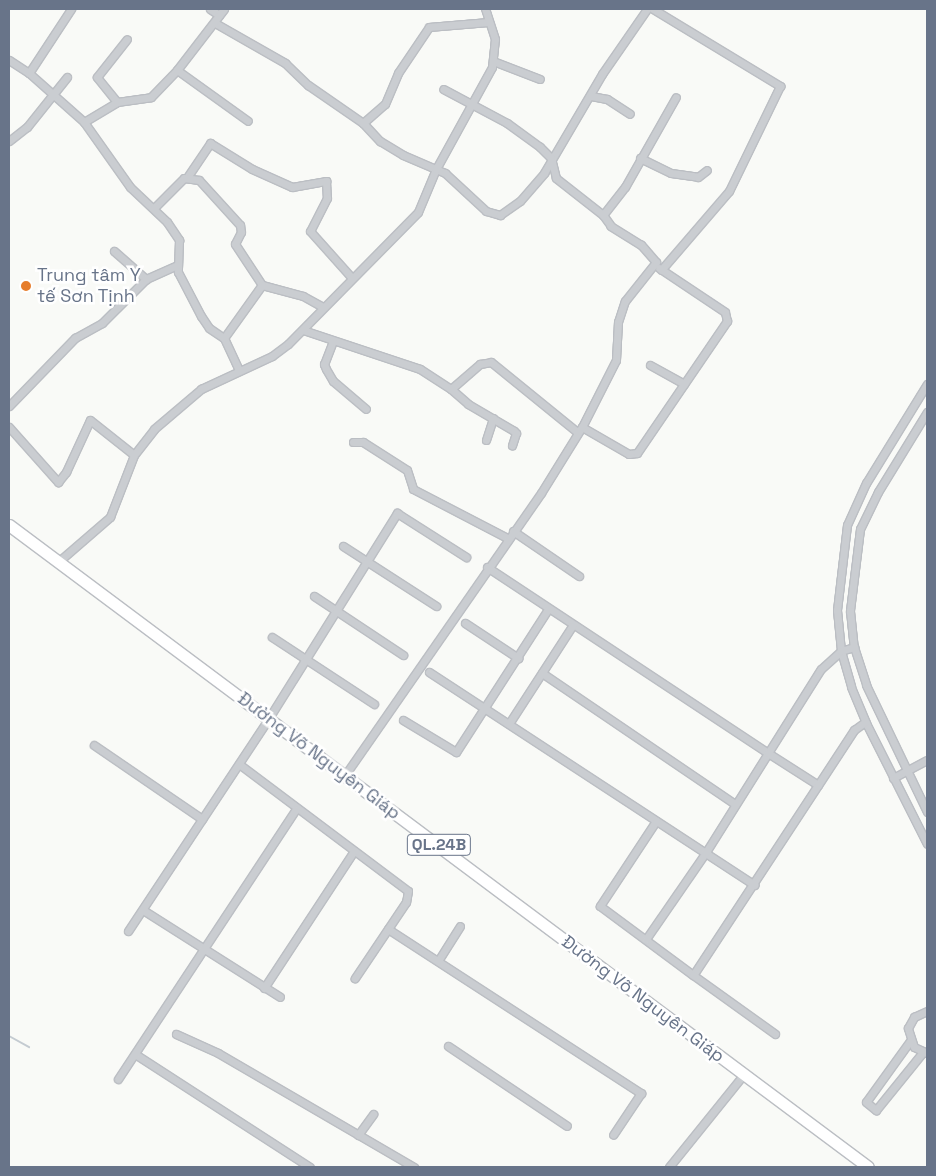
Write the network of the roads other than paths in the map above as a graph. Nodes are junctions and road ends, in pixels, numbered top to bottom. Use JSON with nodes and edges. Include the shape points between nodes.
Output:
{"nodes":[{"id":1,"x":71,"y":9,"type":"edge"},
{"id":2,"x":210,"y":9,"type":"edge"},
{"id":3,"x":224,"y":9,"type":"edge"},
{"id":4,"x":485,"y":9,"type":"edge"},
{"id":5,"x":647,"y":9,"type":"edge"},
{"id":6,"x":653,"y":9,"type":"edge"},
{"id":7,"x":219,"y":15,"type":"junction"},
{"id":8,"x":215,"y":22,"type":"junction"},
{"id":9,"x":488,"y":22,"type":"junction"},
{"id":10,"x":127,"y":39,"type":"dead end"},
{"id":11,"x":9,"y":60,"type":"edge"},
{"id":12,"x":493,"y":61,"type":"junction"},
{"id":13,"x":177,"y":70,"type":"junction"},
{"id":14,"x":29,"y":73,"type":"junction"},
{"id":15,"x":67,"y":77,"type":"dead end"},
{"id":16,"x":540,"y":79,"type":"dead end"},
{"id":17,"x":443,"y":89,"type":"dead end"},
{"id":18,"x":53,"y":96,"type":"junction"},
{"id":19,"x":591,"y":96,"type":"junction"},
{"id":20,"x":676,"y":96,"type":"dead end"},
{"id":21,"x":118,"y":102,"type":"junction"},
{"id":22,"x":471,"y":103,"type":"junction"},
{"id":23,"x":630,"y":114,"type":"dead end"},
{"id":24,"x":248,"y":121,"type":"dead end"},
{"id":25,"x":84,"y":122,"type":"junction"},
{"id":26,"x":363,"y":122,"type":"junction"},
{"id":27,"x":9,"y":141,"type":"edge"},
{"id":28,"x":551,"y":158,"type":"junction"},
{"id":29,"x":640,"y":158,"type":"junction"},
{"id":30,"x":436,"y":169,"type":"junction"},
{"id":31,"x":707,"y":170,"type":"dead end"},
{"id":32,"x":188,"y":176,"type":"junction"},
{"id":33,"x":154,"y":208,"type":"junction"},
{"id":34,"x":603,"y":215,"type":"junction"},
{"id":35,"x":114,"y":251,"type":"dead end"},
{"id":36,"x":177,"y":265,"type":"junction"},
{"id":37,"x":658,"y":268,"type":"junction"},
{"id":38,"x":352,"y":278,"type":"junction"},
{"id":39,"x":146,"y":279,"type":"junction"},
{"id":40,"x":262,"y":285,"type":"junction"},
{"id":41,"x":323,"y":307,"type":"junction"},
{"id":42,"x":303,"y":330,"type":"junction"},
{"id":43,"x":224,"y":338,"type":"junction"},
{"id":44,"x":333,"y":341,"type":"junction"},
{"id":45,"x":650,"y":364,"type":"dead end"},
{"id":46,"x":240,"y":370,"type":"junction"},
{"id":47,"x":684,"y":384,"type":"junction"},
{"id":48,"x":927,"y":384,"type":"edge"},
{"id":49,"x":451,"y":389,"type":"junction"},
{"id":50,"x":9,"y":406,"type":"edge"},
{"id":51,"x":366,"y":409,"type":"dead end"},
{"id":52,"x":927,"y":412,"type":"edge"},
{"id":53,"x":493,"y":418,"type":"junction"},
{"id":54,"x":9,"y":428,"type":"edge"},
{"id":55,"x":580,"y":430,"type":"junction"},
{"id":56,"x":486,"y":440,"type":"dead end"},
{"id":57,"x":353,"y":442,"type":"dead end"},
{"id":58,"x":512,"y":445,"type":"dead end"},
{"id":59,"x":134,"y":455,"type":"junction"},
{"id":60,"x":9,"y":525,"type":"edge"},
{"id":61,"x":513,"y":531,"type":"junction"},
{"id":62,"x":507,"y":538,"type":"junction"},
{"id":63,"x":343,"y":546,"type":"dead end"},
{"id":64,"x":466,"y":557,"type":"dead end"},
{"id":65,"x":367,"y":561,"type":"junction"},
{"id":66,"x":58,"y":562,"type":"junction"},
{"id":67,"x":487,"y":567,"type":"junction"},
{"id":68,"x":579,"y":576,"type":"dead end"},
{"id":69,"x":314,"y":596,"type":"dead end"},
{"id":70,"x":436,"y":606,"type":"dead end"},
{"id":71,"x":548,"y":609,"type":"junction"},
{"id":72,"x":336,"y":611,"type":"junction"},
{"id":73,"x":466,"y":623,"type":"dead end"},
{"id":74,"x":572,"y":626,"type":"junction"},
{"id":75,"x":272,"y":637,"type":"dead end"},
{"id":76,"x":854,"y":647,"type":"junction"},
{"id":77,"x":840,"y":651,"type":"junction"},
{"id":78,"x":403,"y":655,"type":"dead end"},
{"id":79,"x":518,"y":658,"type":"junction"},
{"id":80,"x":306,"y":659,"type":"junction"},
{"id":81,"x":429,"y":672,"type":"dead end"},
{"id":82,"x":542,"y":674,"type":"junction"},
{"id":83,"x":374,"y":704,"type":"dead end"},
{"id":84,"x":487,"y":708,"type":"junction"},
{"id":85,"x":269,"y":718,"type":"junction"},
{"id":86,"x":403,"y":720,"type":"dead end"},
{"id":87,"x":510,"y":722,"type":"junction"},
{"id":88,"x":865,"y":722,"type":"junction"},
{"id":89,"x":94,"y":745,"type":"dead end"},
{"id":90,"x":768,"y":752,"type":"junction"},
{"id":91,"x":927,"y":760,"type":"edge"},
{"id":92,"x":239,"y":764,"type":"junction"},
{"id":93,"x":906,"y":770,"type":"junction"},
{"id":94,"x":344,"y":775,"type":"junction"},
{"id":95,"x":893,"y":778,"type":"junction"},
{"id":96,"x":818,"y":785,"type":"junction"},
{"id":97,"x":735,"y":804,"type":"junction"},
{"id":98,"x":296,"y":809,"type":"junction"},
{"id":99,"x":927,"y":812,"type":"edge"},
{"id":100,"x":202,"y":820,"type":"junction"},
{"id":101,"x":656,"y":821,"type":"junction"},
{"id":102,"x":927,"y":844,"type":"edge"},
{"id":103,"x":354,"y":851,"type":"junction"},
{"id":104,"x":706,"y":852,"type":"junction"},
{"id":105,"x":754,"y":885,"type":"junction"},
{"id":106,"x":143,"y":910,"type":"junction"},
{"id":107,"x":460,"y":926,"type":"dead end"},
{"id":108,"x":388,"y":929,"type":"junction"},
{"id":109,"x":128,"y":931,"type":"dead end"},
{"id":110,"x":646,"y":939,"type":"junction"},
{"id":111,"x":204,"y":949,"type":"junction"},
{"id":112,"x":438,"y":961,"type":"junction"},
{"id":113,"x":693,"y":975,"type":"junction"},
{"id":114,"x":355,"y":978,"type":"dead end"},
{"id":115,"x":264,"y":988,"type":"junction"},
{"id":116,"x":280,"y":997,"type":"dead end"},
{"id":117,"x":927,"y":1011,"type":"edge"},
{"id":118,"x":176,"y":1034,"type":"dead end"},
{"id":119,"x":775,"y":1034,"type":"dead end"},
{"id":120,"x":910,"y":1041,"type":"junction"},
{"id":121,"x":448,"y":1046,"type":"dead end"},
{"id":122,"x":925,"y":1052,"type":"edge"},
{"id":123,"x":135,"y":1054,"type":"junction"},
{"id":124,"x":744,"y":1074,"type":"junction"},
{"id":125,"x":118,"y":1079,"type":"dead end"},
{"id":126,"x":373,"y":1114,"type":"dead end"},
{"id":127,"x":567,"y":1126,"type":"dead end"},
{"id":128,"x":358,"y":1135,"type":"junction"},
{"id":129,"x":613,"y":1135,"type":"dead end"},
{"id":130,"x":310,"y":1167,"type":"edge"},
{"id":131,"x":414,"y":1167,"type":"edge"},
{"id":132,"x":668,"y":1167,"type":"edge"},
{"id":133,"x":868,"y":1167,"type":"edge"}],
"edges":[{"from":1,"to":14,"type":"street"},
{"from":2,"to":7,"type":"street"},
{"from":3,"to":7,"type":"street"},
{"from":4,"to":9,"type":"street"},
{"from":5,"to":19,"type":"street"},
{"from":6,"to":37,"type":"street","via":[[780,86],[729,191]]},
{"from":7,"to":8,"type":"street"},
{"from":8,"to":13,"type":"street"},
{"from":8,"to":26,"type":"street","via":[[285,62],[308,85]]},
{"from":9,"to":12,"type":"street","via":[[495,39]]},
{"from":9,"to":26,"type":"street","via":[[429,27],[398,73],[385,104]]},
{"from":10,"to":21,"type":"street","via":[[97,77]]},
{"from":11,"to":14,"type":"street"},
{"from":12,"to":16,"type":"street"},
{"from":12,"to":22,"type":"street"},
{"from":13,"to":21,"type":"street","via":[[151,97]]},
{"from":13,"to":24,"type":"street"},
{"from":14,"to":18,"type":"street"},
{"from":15,"to":18,"type":"street"},
{"from":17,"to":22,"type":"street"},
{"from":18,"to":25,"type":"street"},
{"from":18,"to":27,"type":"street"},
{"from":19,"to":23,"type":"street","via":[[607,99]]},
{"from":19,"to":28,"type":"street"},
{"from":20,"to":29,"type":"street"},
{"from":21,"to":25,"type":"street"},
{"from":22,"to":28,"type":"street","via":[[506,123]]},
{"from":22,"to":30,"type":"street"},
{"from":25,"to":33,"type":"street","via":[[130,187]]},
{"from":26,"to":30,"type":"street","via":[[380,141]]},
{"from":28,"to":30,"type":"street","via":[[544,173],[520,201],[500,216],[486,212],[466,190]]},
{"from":28,"to":34,"type":"street","via":[[556,178]]},
{"from":29,"to":31,"type":"street","via":[[671,174],[698,177]]},
{"from":29,"to":34,"type":"street","via":[[625,187]]},
{"from":30,"to":38,"type":"street","via":[[418,212]]},
{"from":32,"to":33,"type":"street"},
{"from":32,"to":38,"type":"street","via":[[210,143],[252,169],[292,187],[326,181],[327,198],[310,231]]},
{"from":32,"to":40,"type":"street","via":[[207,186],[238,222],[242,229],[235,244]]},
{"from":33,"to":36,"type":"street","via":[[179,240],[181,251]]},
{"from":34,"to":37,"type":"street","via":[[611,226],[648,251]]},
{"from":35,"to":39,"type":"street"},
{"from":36,"to":39,"type":"street"},
{"from":36,"to":43,"type":"street","via":[[201,316]]},
{"from":37,"to":47,"type":"street","via":[[729,318]]},
{"from":37,"to":55,"type":"street","via":[[624,301],[618,322],[616,360]]},
{"from":38,"to":41,"type":"street"},
{"from":39,"to":50,"type":"street","via":[[102,323],[93,330],[86,330],[62,349]]},
{"from":40,"to":41,"type":"street","via":[[303,296]]},
{"from":40,"to":43,"type":"street"},
{"from":41,"to":42,"type":"street"},
{"from":42,"to":44,"type":"street"},
{"from":42,"to":46,"type":"street","via":[[272,356]]},
{"from":43,"to":46,"type":"street"},
{"from":44,"to":49,"type":"street","via":[[420,369]]},
{"from":44,"to":51,"type":"street","via":[[324,364],[326,369],[333,381]]},
{"from":45,"to":47,"type":"street"},
{"from":46,"to":59,"type":"street","via":[[201,389],[183,403],[154,429]]},
{"from":47,"to":55,"type":"street","via":[[637,453],[629,454]]},
{"from":48,"to":77,"type":"street","via":[[866,483],[847,525],[837,610]]},
{"from":49,"to":53,"type":"street","via":[[468,404]]},
{"from":49,"to":55,"type":"street","via":[[480,364],[491,362]]},
{"from":52,"to":76,"type":"street","via":[[878,492],[860,529],[850,612]]},
{"from":53,"to":56,"type":"street"},
{"from":53,"to":58,"type":"street","via":[[516,433]]},
{"from":54,"to":59,"type":"street","via":[[58,482],[66,472],[90,420]]},
{"from":55,"to":61,"type":"street"},
{"from":57,"to":62,"type":"street","via":[[362,442],[407,470],[413,488]]},
{"from":59,"to":66,"type":"street","via":[[112,514]]},
{"from":60,"to":66,"type":"main road","name":"Đường Võ Nguyên Giáp","number":"QL.24B"},
{"from":61,"to":62,"type":"street"},
{"from":61,"to":68,"type":"street"},
{"from":62,"to":67,"type":"street"},
{"from":63,"to":65,"type":"street"},
{"from":64,"to":65,"type":"street","via":[[397,513]]},
{"from":65,"to":70,"type":"street"},
{"from":65,"to":72,"type":"street"},
{"from":66,"to":85,"type":"main road","name":"Đường Võ Nguyên Giáp","number":"QL.24B"},
{"from":67,"to":71,"type":"street"},
{"from":67,"to":94,"type":"street"},
{"from":69,"to":72,"type":"street"},
{"from":71,"to":74,"type":"street"},
{"from":71,"to":79,"type":"street"},
{"from":72,"to":78,"type":"street"},
{"from":72,"to":80,"type":"street"},
{"from":73,"to":79,"type":"street"},
{"from":74,"to":82,"type":"street"},
{"from":74,"to":90,"type":"street","via":[[670,686]]},
{"from":75,"to":80,"type":"street"},
{"from":76,"to":77,"type":"street"},
{"from":76,"to":93,"type":"street","via":[[880,718]]},
{"from":77,"to":88,"type":"street"},
{"from":77,"to":90,"type":"street","via":[[821,669]]},
{"from":79,"to":84,"type":"street"},
{"from":80,"to":83,"type":"street"},
{"from":80,"to":85,"type":"street"},
{"from":81,"to":84,"type":"street"},
{"from":82,"to":87,"type":"street"},
{"from":82,"to":97,"type":"street"},
{"from":84,"to":86,"type":"street","via":[[456,752]]},
{"from":84,"to":87,"type":"street"},
{"from":85,"to":92,"type":"street"},
{"from":85,"to":94,"type":"main road","name":"Đường Võ Nguyên Giáp","number":"QL.24B"},
{"from":87,"to":101,"type":"street"},
{"from":88,"to":95,"type":"street"},
{"from":88,"to":96,"type":"street","via":[[854,730]]},
{"from":89,"to":100,"type":"street"},
{"from":90,"to":96,"type":"street"},
{"from":90,"to":97,"type":"street"},
{"from":91,"to":93,"type":"street"},
{"from":92,"to":98,"type":"street"},
{"from":92,"to":100,"type":"street"},
{"from":93,"to":95,"type":"street"},
{"from":93,"to":99,"type":"street"},
{"from":94,"to":124,"type":"main road","name":"Đường Võ Nguyên Giáp","number":"QL.24B"},
{"from":95,"to":102,"type":"street"},
{"from":96,"to":105,"type":"street"},
{"from":97,"to":104,"type":"street"},
{"from":98,"to":103,"type":"street"},
{"from":98,"to":111,"type":"street"},
{"from":100,"to":106,"type":"street"},
{"from":101,"to":104,"type":"street"},
{"from":101,"to":110,"type":"street","via":[[600,906]]},
{"from":103,"to":108,"type":"street","via":[[408,891],[406,902]]},
{"from":103,"to":115,"type":"street"},
{"from":104,"to":105,"type":"street"},
{"from":104,"to":110,"type":"street"},
{"from":105,"to":113,"type":"street"},
{"from":106,"to":109,"type":"street"},
{"from":106,"to":111,"type":"street"},
{"from":107,"to":112,"type":"street"},
{"from":108,"to":112,"type":"street"},
{"from":108,"to":114,"type":"street"},
{"from":110,"to":113,"type":"street"},
{"from":111,"to":115,"type":"street"},
{"from":111,"to":123,"type":"street"},
{"from":112,"to":129,"type":"street","via":[[641,1093]]},
{"from":113,"to":119,"type":"street"},
{"from":115,"to":116,"type":"street"},
{"from":117,"to":120,"type":"street","via":[[919,1013],[910,1022]]},
{"from":118,"to":128,"type":"street","via":[[218,1053]]},
{"from":120,"to":122,"type":"street"},
{"from":120,"to":122,"type":"street","via":[[866,1102],[876,1110]]},
{"from":121,"to":127,"type":"street"},
{"from":123,"to":125,"type":"street"},
{"from":123,"to":130,"type":"street"},
{"from":124,"to":132,"type":"street"},
{"from":124,"to":133,"type":"main road","name":"Đường Võ Nguyên Giáp","number":"QL.24B"},
{"from":126,"to":128,"type":"street"},
{"from":128,"to":131,"type":"street"}]}
